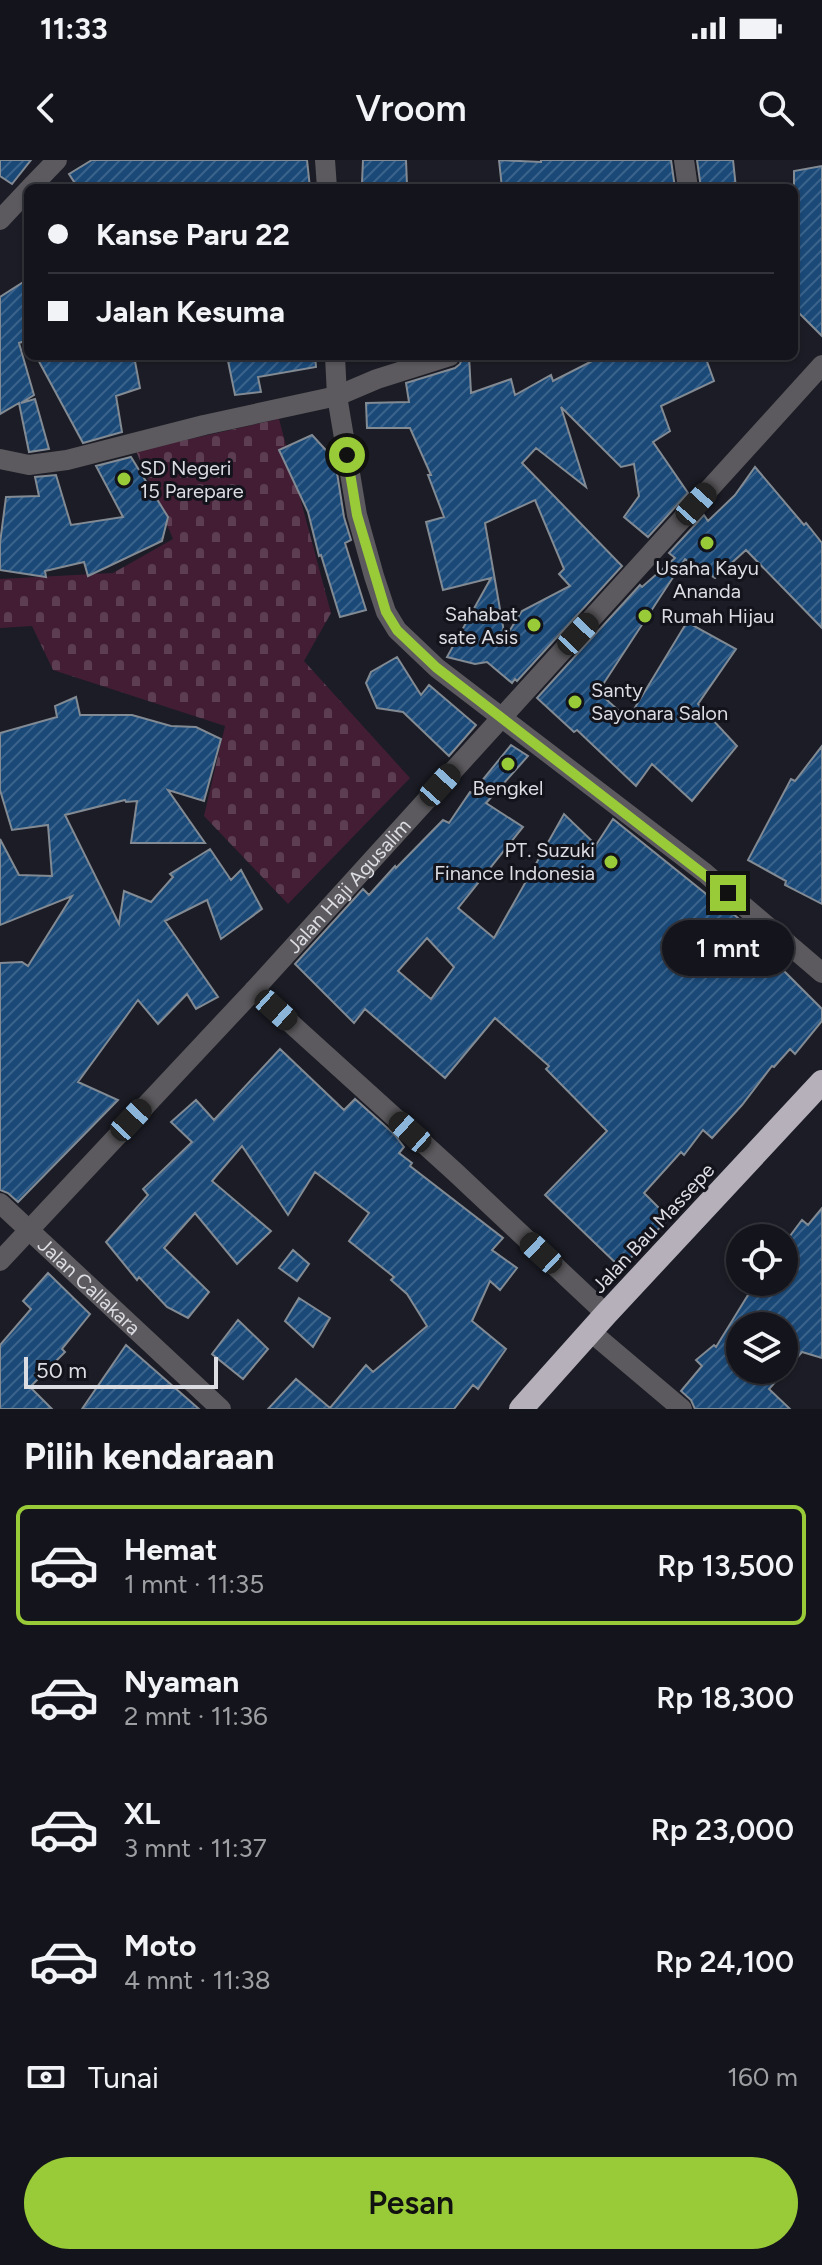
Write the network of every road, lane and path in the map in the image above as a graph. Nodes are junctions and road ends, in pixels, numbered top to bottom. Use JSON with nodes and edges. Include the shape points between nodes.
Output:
{"nodes":[{"id":1,"x":57,"y":160,"type":"edge"},
{"id":2,"x":325,"y":160,"type":"edge"},
{"id":3,"x":684,"y":160,"type":"edge"},
{"id":4,"x":34,"y":184,"type":"edge"},
{"id":5,"x":327,"y":184,"type":"edge"},
{"id":6,"x":687,"y":184,"type":"edge"},
{"id":7,"x":24,"y":194,"type":"edge"},
{"id":8,"x":0,"y":220,"type":"edge"},
{"id":9,"x":335,"y":360,"type":"edge"},
{"id":10,"x":437,"y":360,"type":"edge"},
{"id":11,"x":822,"y":365,"type":"edge"},
{"id":12,"x":337,"y":396,"type":"junction"},
{"id":13,"x":0,"y":459,"type":"edge"},
{"id":14,"x":502,"y":717,"type":"junction"},
{"id":15,"x":822,"y":973,"type":"edge"},
{"id":16,"x":254,"y":990,"type":"junction"},
{"id":17,"x":822,"y":1082,"type":"edge"},
{"id":18,"x":0,"y":1203,"type":"edge"},
{"id":19,"x":29,"y":1229,"type":"junction"},
{"id":20,"x":0,"y":1261,"type":"edge"},
{"id":21,"x":599,"y":1323,"type":"junction"},
{"id":22,"x":221,"y":1409,"type":"edge"},
{"id":23,"x":521,"y":1409,"type":"edge"},
{"id":24,"x":682,"y":1409,"type":"edge"}],
"edges":[{"from":1,"to":4,"type":"street"},
{"from":2,"to":5,"type":"street"},
{"from":3,"to":6,"type":"street"},
{"from":7,"to":8,"type":"street"},
{"from":9,"to":12,"type":"street"},
{"from":10,"to":12,"type":"street"},
{"from":11,"to":14,"type":"street","name":"Jalan Haji Agusalim"},
{"from":12,"to":13,"type":"street","via":[[67,460],[29,465]]},
{"from":12,"to":14,"type":"street","via":[[357,515],[386,612],[437,668]]},
{"from":14,"to":15,"type":"street","via":[[705,873]]},
{"from":14,"to":16,"type":"street","name":"Jalan Haji Agusalim"},
{"from":16,"to":19,"type":"street","name":"Jalan Haji Agusalim"},
{"from":16,"to":21,"type":"street","via":[[455,1172]]},
{"from":17,"to":21,"type":"highway","name":"Jalan Bau Massepe"},
{"from":18,"to":19,"type":"street","name":"Jalan Callakara"},
{"from":19,"to":20,"type":"street","name":"Jalan Haji Agusalim"},
{"from":19,"to":22,"type":"street","name":"Jalan Callakara"},
{"from":21,"to":23,"type":"highway","name":"Jalan Bau Massepe"},
{"from":21,"to":24,"type":"street"}]}
